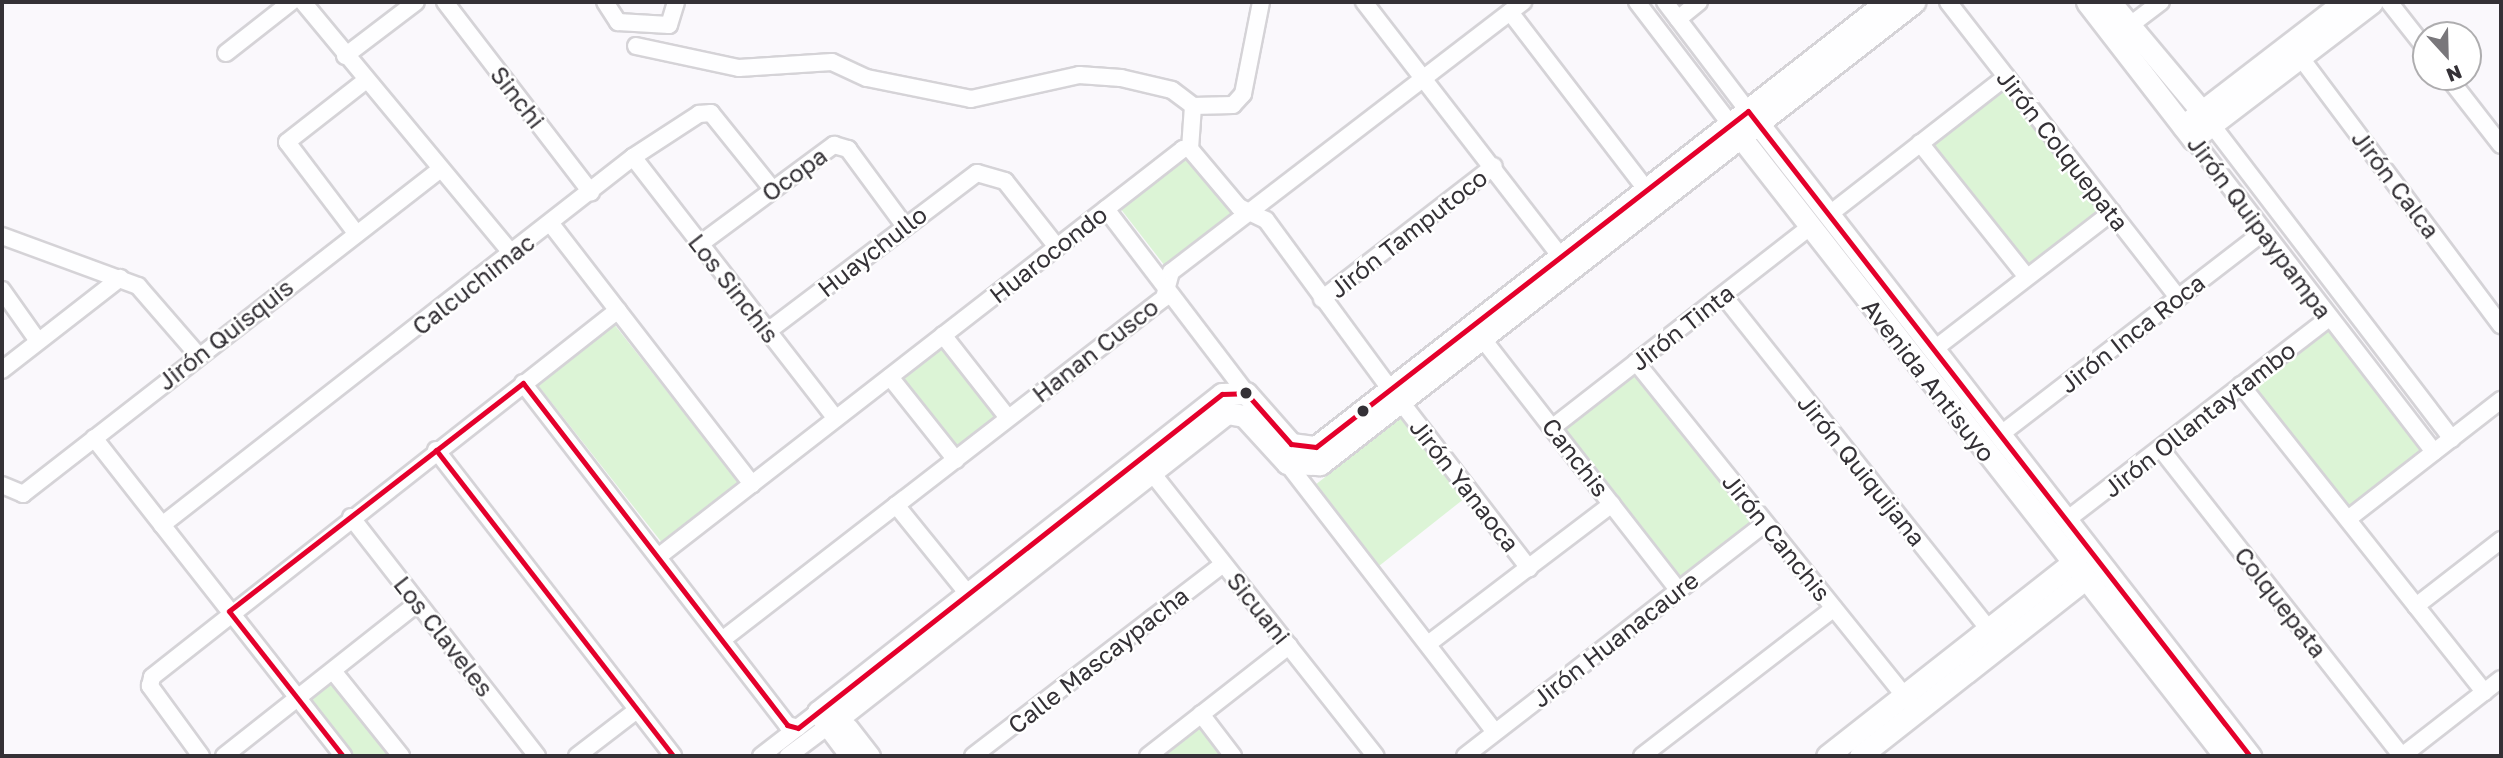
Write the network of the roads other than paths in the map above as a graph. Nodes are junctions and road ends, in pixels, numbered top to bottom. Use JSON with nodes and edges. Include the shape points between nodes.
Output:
{"nodes":[{"id":1,"x":291,"y":2,"type":"edge"},
{"id":2,"x":303,"y":2,"type":"edge"},
{"id":3,"x":416,"y":2,"type":"edge"},
{"id":4,"x":445,"y":2,"type":"edge"},
{"id":5,"x":605,"y":2,"type":"edge"},
{"id":6,"x":677,"y":2,"type":"edge"},
{"id":7,"x":1261,"y":2,"type":"edge"},
{"id":8,"x":1364,"y":2,"type":"edge"},
{"id":9,"x":1637,"y":2,"type":"edge"},
{"id":10,"x":1665,"y":2,"type":"edge"},
{"id":11,"x":1699,"y":2,"type":"edge"},
{"id":12,"x":1886,"y":2,"type":"edge"},
{"id":13,"x":1914,"y":2,"type":"edge"},
{"id":14,"x":1948,"y":2,"type":"edge"},
{"id":15,"x":2087,"y":2,"type":"edge"},
{"id":16,"x":2110,"y":2,"type":"edge"},
{"id":17,"x":2161,"y":2,"type":"edge"},
{"id":18,"x":2344,"y":2,"type":"edge"},
{"id":19,"x":2372,"y":2,"type":"edge"},
{"id":20,"x":2389,"y":2,"type":"edge"},
{"id":21,"x":1516,"y":7,"type":"edge"},
{"id":22,"x":1678,"y":19,"type":"junction"},
{"id":23,"x":2129,"y":26,"type":"junction"},
{"id":24,"x":2412,"y":31,"type":"edge"},
{"id":25,"x":636,"y":47,"type":"dead end"},
{"id":26,"x":2295,"y":51,"type":"junction"},
{"id":27,"x":226,"y":53,"type":"dead end"},
{"id":28,"x":345,"y":56,"type":"junction"},
{"id":29,"x":2006,"y":76,"type":"junction"},
{"id":30,"x":1421,"y":80,"type":"junction"},
{"id":31,"x":365,"y":81,"type":"junction"},
{"id":32,"x":2459,"y":91,"type":"edge"},
{"id":33,"x":1193,"y":106,"type":"junction"},
{"id":34,"x":1753,"y":117,"type":"junction"},
{"id":35,"x":2207,"y":118,"type":"junction"},
{"id":36,"x":1736,"y":131,"type":"junction"},
{"id":37,"x":2188,"y":132,"type":"junction"},
{"id":38,"x":1920,"y":143,"type":"junction"},
{"id":39,"x":2501,"y":145,"type":"edge"},
{"id":40,"x":1190,"y":149,"type":"junction"},
{"id":41,"x":633,"y":157,"type":"junction"},
{"id":42,"x":1494,"y":166,"type":"junction"},
{"id":43,"x":438,"y":171,"type":"junction"},
{"id":44,"x":772,"y":189,"type":"junction"},
{"id":45,"x":1646,"y":189,"type":"junction"},
{"id":46,"x":591,"y":192,"type":"junction"},
{"id":47,"x":1106,"y":209,"type":"junction"},
{"id":48,"x":1251,"y":212,"type":"junction"},
{"id":49,"x":2112,"y":212,"type":"junction"},
{"id":50,"x":1831,"y":213,"type":"junction"},
{"id":51,"x":551,"y":224,"type":"junction"},
{"id":52,"x":904,"y":225,"type":"junction"},
{"id":53,"x":1810,"y":227,"type":"junction"},
{"id":54,"x":2263,"y":232,"type":"junction"},
{"id":55,"x":356,"y":233,"type":"junction"},
{"id":56,"x":2,"y":236,"type":"edge"},
{"id":57,"x":700,"y":244,"type":"junction"},
{"id":58,"x":1057,"y":247,"type":"junction"},
{"id":59,"x":512,"y":254,"type":"junction"},
{"id":60,"x":1560,"y":256,"type":"junction"},
{"id":61,"x":2027,"y":277,"type":"junction"},
{"id":62,"x":120,"y":278,"type":"junction"},
{"id":63,"x":1167,"y":285,"type":"junction"},
{"id":64,"x":2,"y":290,"type":"edge"},
{"id":65,"x":1723,"y":295,"type":"junction"},
{"id":66,"x":2178,"y":297,"type":"junction"},
{"id":67,"x":1322,"y":299,"type":"junction"},
{"id":68,"x":618,"y":310,"type":"junction"},
{"id":69,"x":2329,"y":318,"type":"junction"},
{"id":70,"x":2501,"y":325,"type":"edge"},
{"id":71,"x":768,"y":331,"type":"junction"},
{"id":72,"x":1477,"y":331,"type":"junction"},
{"id":73,"x":943,"y":335,"type":"junction"},
{"id":74,"x":38,"y":341,"type":"junction"},
{"id":75,"x":1937,"y":347,"type":"junction"},
{"id":76,"x":198,"y":355,"type":"junction"},
{"id":77,"x":1636,"y":362,"type":"junction"},
{"id":78,"x":2,"y":370,"type":"edge"},
{"id":79,"x":890,"y":377,"type":"junction"},
{"id":80,"x":523,"y":383,"type":"junction"},
{"id":81,"x":2241,"y":385,"type":"junction"},
{"id":82,"x":1246,"y":393,"type":"junction"},
{"id":83,"x":1396,"y":396,"type":"junction"},
{"id":84,"x":2501,"y":400,"type":"edge"},
{"id":85,"x":1008,"y":418,"type":"junction"},
{"id":86,"x":836,"y":419,"type":"junction"},
{"id":87,"x":1553,"y":427,"type":"junction"},
{"id":88,"x":2001,"y":434,"type":"junction"},
{"id":89,"x":94,"y":438,"type":"junction"},
{"id":90,"x":2452,"y":439,"type":"junction"},
{"id":91,"x":2161,"y":449,"type":"junction"},
{"id":92,"x":436,"y":450,"type":"junction"},
{"id":93,"x":2434,"y":452,"type":"junction"},
{"id":94,"x":956,"y":460,"type":"junction"},
{"id":95,"x":1287,"y":463,"type":"junction"},
{"id":96,"x":1146,"y":465,"type":"junction"},
{"id":97,"x":752,"y":484,"type":"junction"},
{"id":98,"x":7,"y":490,"type":"edge"},
{"id":99,"x":1612,"y":504,"type":"junction"},
{"id":100,"x":896,"y":505,"type":"junction"},
{"id":101,"x":351,"y":517,"type":"junction"},
{"id":102,"x":2068,"y":519,"type":"junction"},
{"id":103,"x":2348,"y":519,"type":"junction"},
{"id":104,"x":1765,"y":523,"type":"junction"},
{"id":105,"x":162,"y":525,"type":"junction"},
{"id":106,"x":2501,"y":540,"type":"edge"},
{"id":107,"x":658,"y":557,"type":"junction"},
{"id":108,"x":1223,"y":564,"type":"junction"},
{"id":109,"x":1529,"y":568,"type":"junction"},
{"id":110,"x":2078,"y":572,"type":"junction"},
{"id":111,"x":1678,"y":590,"type":"junction"},
{"id":112,"x":968,"y":594,"type":"junction"},
{"id":113,"x":418,"y":603,"type":"junction"},
{"id":114,"x":2416,"y":606,"type":"junction"},
{"id":115,"x":1834,"y":608,"type":"junction"},
{"id":116,"x":229,"y":611,"type":"junction"},
{"id":117,"x":1988,"y":628,"type":"junction"},
{"id":118,"x":722,"y":640,"type":"junction"},
{"id":119,"x":1428,"y":644,"type":"junction"},
{"id":120,"x":1289,"y":646,"type":"junction"},
{"id":121,"x":2001,"y":646,"type":"junction"},
{"id":122,"x":333,"y":671,"type":"junction"},
{"id":123,"x":2501,"y":679,"type":"edge"},
{"id":124,"x":2484,"y":692,"type":"junction"},
{"id":125,"x":298,"y":699,"type":"junction"},
{"id":126,"x":1911,"y":703,"type":"junction"},
{"id":127,"x":637,"y":710,"type":"junction"},
{"id":128,"x":1201,"y":714,"type":"junction"},
{"id":129,"x":828,"y":715,"type":"junction"},
{"id":130,"x":798,"y":728,"type":"junction"},
{"id":131,"x":1495,"y":732,"type":"junction"},
{"id":132,"x":201,"y":756,"type":"edge"},
{"id":133,"x":224,"y":756,"type":"edge"},
{"id":134,"x":343,"y":756,"type":"edge"},
{"id":135,"x":401,"y":756,"type":"edge"},
{"id":136,"x":537,"y":756,"type":"edge"},
{"id":137,"x":577,"y":756,"type":"edge"},
{"id":138,"x":673,"y":756,"type":"edge"},
{"id":139,"x":761,"y":756,"type":"edge"},
{"id":140,"x":788,"y":756,"type":"edge"},
{"id":141,"x":852,"y":756,"type":"edge"},
{"id":142,"x":869,"y":756,"type":"edge"},
{"id":143,"x":973,"y":756,"type":"edge"},
{"id":144,"x":1148,"y":756,"type":"edge"},
{"id":145,"x":1233,"y":756,"type":"edge"},
{"id":146,"x":1376,"y":756,"type":"edge"},
{"id":147,"x":1465,"y":756,"type":"edge"},
{"id":148,"x":1642,"y":756,"type":"edge"},
{"id":149,"x":1827,"y":756,"type":"edge"},
{"id":150,"x":1860,"y":756,"type":"edge"},
{"id":151,"x":2225,"y":756,"type":"edge"},
{"id":152,"x":2250,"y":756,"type":"edge"},
{"id":153,"x":2402,"y":756,"type":"edge"}],
"edges":[{"from":1,"to":27,"type":"street"},
{"from":2,"to":28,"type":"street"},
{"from":3,"to":28,"type":"street"},
{"from":4,"to":46,"type":"street","name":"Sinchi"},
{"from":5,"to":6,"type":"street","via":[[618,22],[669,24]]},
{"from":7,"to":33,"type":"street","via":[[1243,94],[1233,105]]},
{"from":8,"to":30,"type":"street"},
{"from":9,"to":36,"type":"street","name":"Avenida Antisuyo"},
{"from":10,"to":22,"type":"street","name":"Avenida Antisuyo"},
{"from":11,"to":22,"type":"street"},
{"from":12,"to":34,"type":"street"},
{"from":13,"to":34,"type":"street"},
{"from":14,"to":29,"type":"street","name":"Jirón Colquepata"},
{"from":15,"to":37,"type":"street","name":"Jirón Quipaypampa"},
{"from":16,"to":23,"type":"street","name":"Jirón Quipaypampa"},
{"from":17,"to":23,"type":"street"},
{"from":18,"to":26,"type":"street"},
{"from":19,"to":26,"type":"street"},
{"from":20,"to":24,"type":"street"},
{"from":21,"to":30,"type":"street","name":"Hanan Cusco"},
{"from":21,"to":45,"type":"street"},
{"from":22,"to":34,"type":"street","name":"Avenida Antisuyo"},
{"from":23,"to":35,"type":"street","name":"Jirón Quipaypampa"},
{"from":25,"to":33,"type":"street","via":[[739,68],[832,62],[867,78],[971,99],[1080,75],[1121,78],[1172,90]]},
{"from":26,"to":35,"type":"street"},
{"from":26,"to":70,"type":"street","name":"Jirón Calca"},
{"from":28,"to":31,"type":"street"},
{"from":29,"to":38,"type":"street"},
{"from":29,"to":49,"type":"street","name":"Jirón Colquepata"},
{"from":30,"to":42,"type":"street"},
{"from":30,"to":48,"type":"street","name":"Hanan Cusco"},
{"from":31,"to":43,"type":"street"},
{"from":31,"to":55,"type":"street","via":[[287,142]]},
{"from":32,"to":39,"type":"street"},
{"from":33,"to":40,"type":"street"},
{"from":34,"to":36,"type":"street"},
{"from":34,"to":50,"type":"street","name":"Avenida Antisuyo"},
{"from":35,"to":37,"type":"street"},
{"from":35,"to":90,"type":"street"},
{"from":36,"to":45,"type":"street"},
{"from":36,"to":53,"type":"street","name":"Avenida Antisuyo"},
{"from":36,"to":72,"type":"street"},
{"from":37,"to":54,"type":"street","name":"Jirón Quipaypampa"},
{"from":38,"to":50,"type":"street"},
{"from":38,"to":61,"type":"street"},
{"from":40,"to":47,"type":"street","name":"Huarocondo"},
{"from":40,"to":48,"type":"street"},
{"from":41,"to":44,"type":"street","name":"Calcuchimac","via":[[699,114],[710,113]]},
{"from":41,"to":46,"type":"street","name":"Calcuchimac"},
{"from":41,"to":57,"type":"street","name":"Los Sinchis"},
{"from":42,"to":60,"type":"street"},
{"from":42,"to":67,"type":"street","name":"Jirón Tamputoco"},
{"from":43,"to":55,"type":"street","name":"Jirón Quisquis"},
{"from":43,"to":59,"type":"street"},
{"from":44,"to":52,"type":"street","name":"Ocopa","via":[[827,148],[842,145]]},
{"from":44,"to":57,"type":"street","name":"Ocopa"},
{"from":45,"to":60,"type":"street"},
{"from":46,"to":51,"type":"street","name":"Calcuchimac"},
{"from":47,"to":58,"type":"street","name":"Huarocondo"},
{"from":47,"to":63,"type":"street"},
{"from":48,"to":63,"type":"street","name":"Hanan Cusco","via":[[1171,272]]},
{"from":48,"to":67,"type":"street","via":[[1266,220]]},
{"from":49,"to":61,"type":"street"},
{"from":49,"to":66,"type":"street","name":"Jirón Colquepata"},
{"from":50,"to":75,"type":"street","name":"Avenida Antisuyo"},
{"from":51,"to":59,"type":"street","name":"Calcuchimac"},
{"from":51,"to":68,"type":"street"},
{"from":52,"to":58,"type":"street","name":"Huaychullo","via":[[977,173],[1005,181]]},
{"from":52,"to":71,"type":"street","name":"Huaychullo"},
{"from":53,"to":65,"type":"street","name":"Jirón Tinta"},
{"from":53,"to":110,"type":"street","name":"Avenida Antisuyo"},
{"from":54,"to":66,"type":"street","name":"Jirón Inca Roca"},
{"from":54,"to":69,"type":"street","name":"Jirón Quipaypampa"},
{"from":55,"to":76,"type":"street","name":"Jirón Quisquis"},
{"from":56,"to":62,"type":"street"},
{"from":57,"to":71,"type":"street","name":"Los Sinchis"},
{"from":58,"to":73,"type":"street","name":"Huarocondo"},
{"from":59,"to":105,"type":"street","name":"Calcuchimac"},
{"from":60,"to":72,"type":"street"},
{"from":61,"to":75,"type":"street"},
{"from":62,"to":74,"type":"street"},
{"from":62,"to":76,"type":"street","via":[[138,286]]},
{"from":63,"to":82,"type":"street"},
{"from":63,"to":85,"type":"street","name":"Hanan Cusco","via":[[1164,298]]},
{"from":64,"to":74,"type":"street"},
{"from":65,"to":77,"type":"street","name":"Jirón Tinta"},
{"from":65,"to":117,"type":"street","name":"Jirón Quiquijana"},
{"from":66,"to":88,"type":"street","name":"Jirón Inca Roca"},
{"from":67,"to":83,"type":"street"},
{"from":68,"to":80,"type":"street"},
{"from":68,"to":97,"type":"street"},
{"from":69,"to":81,"type":"street","name":"Jirón Ollantaytambo"},
{"from":69,"to":93,"type":"street","name":"Jirón Quipaypampa"},
{"from":71,"to":86,"type":"street","name":"Los Sinchis"},
{"from":72,"to":83,"type":"street"},
{"from":72,"to":87,"type":"street","name":"Canchis"},
{"from":73,"to":79,"type":"street","name":"Huarocondo"},
{"from":73,"to":85,"type":"street"},
{"from":74,"to":78,"type":"street"},
{"from":75,"to":88,"type":"street","name":"Avenida Antisuyo"},
{"from":76,"to":89,"type":"street","name":"Jirón Quisquis"},
{"from":77,"to":87,"type":"street","name":"Jirón Tinta"},
{"from":77,"to":104,"type":"street","name":"Jirón Canchis"},
{"from":79,"to":86,"type":"street","name":"Huarocondo"},
{"from":79,"to":94,"type":"street"},
{"from":80,"to":92,"type":"street"},
{"from":80,"to":107,"type":"street"},
{"from":81,"to":91,"type":"street","name":"Jirón Ollantaytambo"},
{"from":81,"to":103,"type":"street"},
{"from":82,"to":83,"type":"street","via":[[1291,444],[1306,448]]},
{"from":82,"to":96,"type":"street","via":[[1222,394]]},
{"from":83,"to":95,"type":"street","via":[[1320,464]]},
{"from":83,"to":109,"type":"street","name":"Jirón Yanaoca"},
{"from":84,"to":90,"type":"street"},
{"from":85,"to":94,"type":"street","name":"Hanan Cusco"},
{"from":86,"to":97,"type":"street","name":"Huarocondo"},
{"from":87,"to":99,"type":"street","name":"Canchis"},
{"from":88,"to":102,"type":"street","name":"Avenida Antisuyo"},
{"from":89,"to":98,"type":"street","name":"Jirón Quisquis","via":[[23,494]]},
{"from":89,"to":105,"type":"street"},
{"from":90,"to":93,"type":"street"},
{"from":91,"to":102,"type":"street","name":"Jirón Ollantaytambo"},
{"from":91,"to":153,"type":"street","name":"Colquepata"},
{"from":92,"to":101,"type":"street"},
{"from":92,"to":127,"type":"street"},
{"from":93,"to":103,"type":"street"},
{"from":94,"to":100,"type":"street","name":"Hanan Cusco"},
{"from":95,"to":96,"type":"street","via":[[1236,412]]},
{"from":95,"to":119,"type":"street"},
{"from":96,"to":108,"type":"street","name":"Sicuani"},
{"from":96,"to":112,"type":"street"},
{"from":96,"to":129,"type":"street"},
{"from":97,"to":107,"type":"street","name":"Huarocondo"},
{"from":99,"to":109,"type":"street"},
{"from":99,"to":111,"type":"street","name":"Canchis"},
{"from":100,"to":112,"type":"street"},
{"from":100,"to":118,"type":"street","name":"Hanan Cusco"},
{"from":101,"to":113,"type":"street","name":"Los Claveles"},
{"from":101,"to":116,"type":"street"},
{"from":102,"to":152,"type":"street","name":"Avenida Antisuyo"},
{"from":103,"to":114,"type":"street"},
{"from":104,"to":111,"type":"street","name":"Jirón Huanacaure"},
{"from":104,"to":115,"type":"street","name":"Jirón Canchis"},
{"from":105,"to":116,"type":"street"},
{"from":106,"to":114,"type":"street"},
{"from":107,"to":118,"type":"street"},
{"from":108,"to":120,"type":"street","name":"Sicuani"},
{"from":108,"to":143,"type":"street","name":"Calle Mascaypacha"},
{"from":109,"to":119,"type":"street"},
{"from":110,"to":117,"type":"street"},
{"from":110,"to":121,"type":"street"},
{"from":110,"to":151,"type":"street","name":"Avenida Antisuyo"},
{"from":111,"to":131,"type":"street","name":"Jirón Huanacaure"},
{"from":112,"to":129,"type":"street"},
{"from":113,"to":122,"type":"street"},
{"from":113,"to":136,"type":"street","name":"Los Claveles"},
{"from":114,"to":124,"type":"street"},
{"from":115,"to":126,"type":"street","name":"Jirón Canchis"},
{"from":115,"to":148,"type":"street"},
{"from":116,"to":125,"type":"street"},
{"from":116,"to":132,"type":"street","via":[[150,686]]},
{"from":117,"to":121,"type":"street","name":"Jirón Quiquijana"},
{"from":117,"to":126,"type":"street"},
{"from":118,"to":130,"type":"street","via":[[787,724]]},
{"from":119,"to":131,"type":"street"},
{"from":120,"to":128,"type":"street"},
{"from":120,"to":146,"type":"street","name":"Sicuani"},
{"from":121,"to":126,"type":"street"},
{"from":122,"to":125,"type":"street"},
{"from":122,"to":135,"type":"street"},
{"from":123,"to":124,"type":"street"},
{"from":124,"to":153,"type":"street"},
{"from":125,"to":133,"type":"street"},
{"from":125,"to":134,"type":"street"},
{"from":126,"to":149,"type":"street"},
{"from":126,"to":150,"type":"street"},
{"from":127,"to":137,"type":"street"},
{"from":127,"to":138,"type":"street"},
{"from":128,"to":144,"type":"street"},
{"from":128,"to":145,"type":"street"},
{"from":129,"to":130,"type":"street"},
{"from":129,"to":140,"type":"street"},
{"from":129,"to":141,"type":"street"},
{"from":129,"to":142,"type":"street"},
{"from":130,"to":139,"type":"street"},
{"from":131,"to":147,"type":"street","name":"Jirón Huanacaure"}]}
